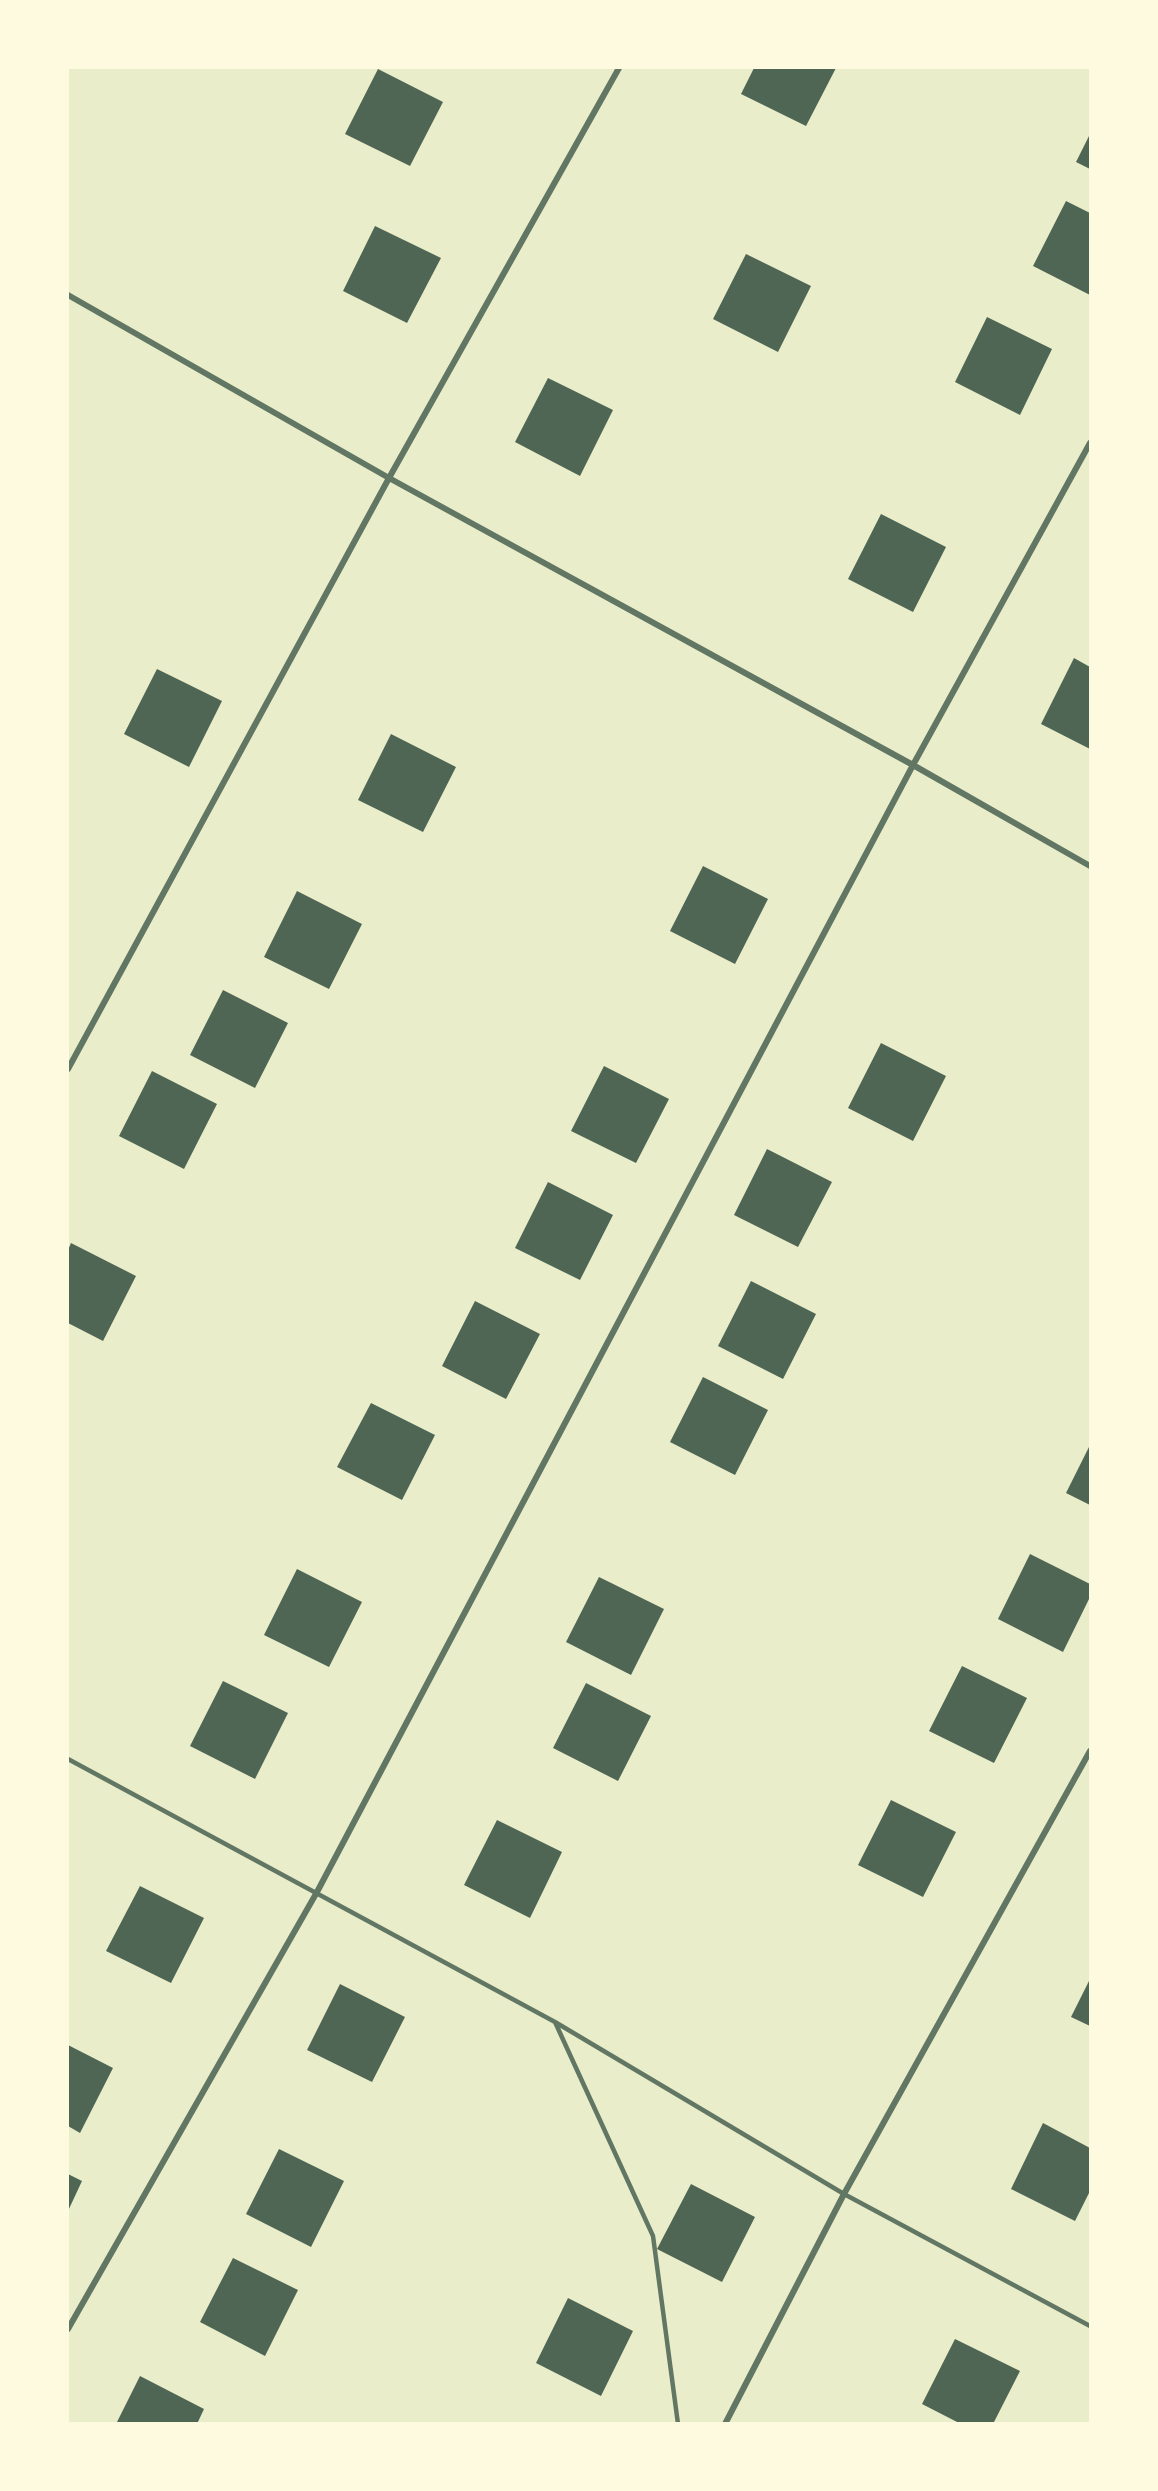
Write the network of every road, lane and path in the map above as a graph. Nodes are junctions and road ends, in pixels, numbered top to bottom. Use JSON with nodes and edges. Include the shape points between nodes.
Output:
{"nodes":[{"id":1,"x":619,"y":68,"type":"edge"},
{"id":2,"x":68,"y":295,"type":"edge"},
{"id":3,"x":1090,"y":443,"type":"edge"},
{"id":4,"x":389,"y":477,"type":"junction"},
{"id":5,"x":913,"y":765,"type":"junction"},
{"id":6,"x":1090,"y":866,"type":"edge"},
{"id":7,"x":68,"y":1069,"type":"edge"},
{"id":8,"x":1090,"y":1751,"type":"edge"},
{"id":9,"x":68,"y":1759,"type":"edge"},
{"id":10,"x":317,"y":1892,"type":"junction"},
{"id":11,"x":555,"y":2022,"type":"junction"},
{"id":12,"x":844,"y":2194,"type":"junction"},
{"id":13,"x":1090,"y":2326,"type":"edge"},
{"id":14,"x":68,"y":2329,"type":"edge"},
{"id":15,"x":678,"y":2424,"type":"edge"},
{"id":16,"x":725,"y":2424,"type":"edge"}],
"edges":[{"from":1,"to":4,"type":"street"},
{"from":2,"to":4,"type":"street"},
{"from":3,"to":5,"type":"street"},
{"from":4,"to":5,"type":"street"},
{"from":4,"to":7,"type":"street"},
{"from":5,"to":6,"type":"street"},
{"from":5,"to":10,"type":"street"},
{"from":8,"to":12,"type":"street"},
{"from":9,"to":10,"type":"lane"},
{"from":10,"to":11,"type":"lane"},
{"from":10,"to":14,"type":"street"},
{"from":11,"to":12,"type":"lane"},
{"from":11,"to":15,"type":"lane","via":[[653,2236]]},
{"from":12,"to":13,"type":"lane"},
{"from":12,"to":16,"type":"street"}]}
